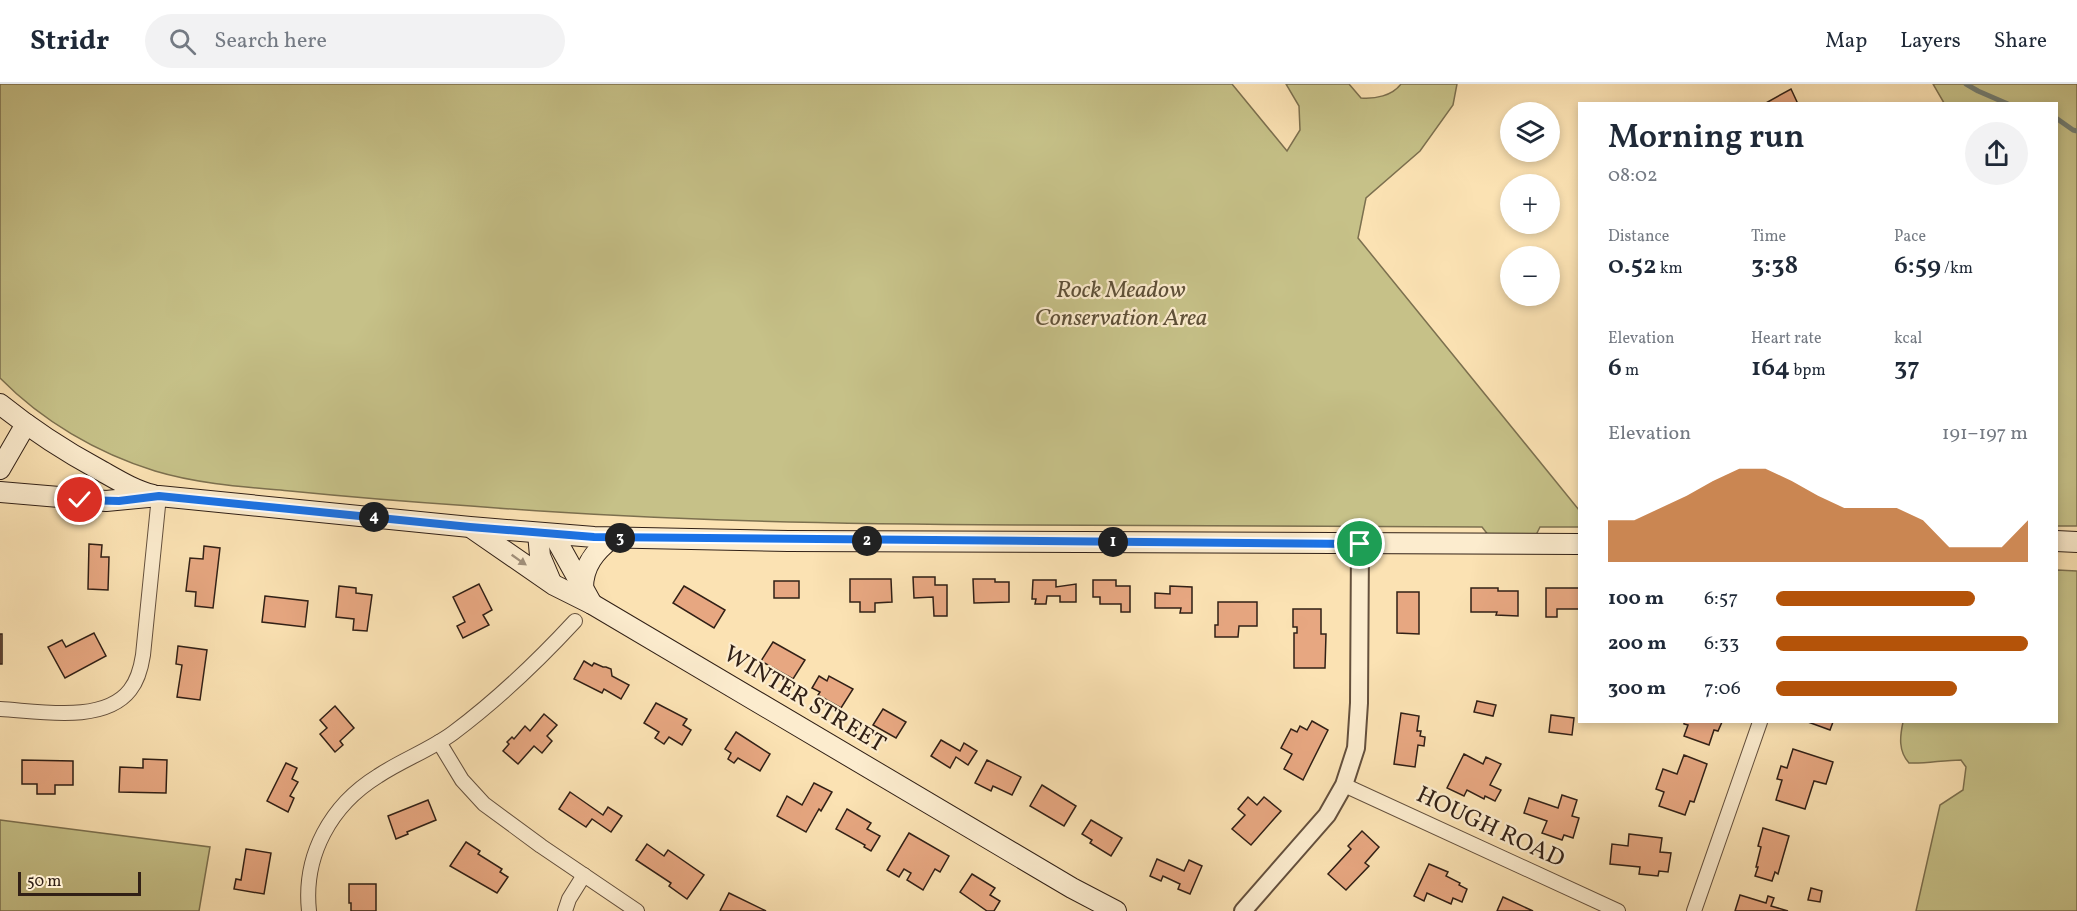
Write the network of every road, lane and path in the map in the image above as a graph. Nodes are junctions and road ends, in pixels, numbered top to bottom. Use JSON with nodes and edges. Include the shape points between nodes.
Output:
{"nodes":[{"id":1,"x":0,"y":404,"type":"edge"},
{"id":2,"x":26,"y":424,"type":"junction"},
{"id":3,"x":0,"y":469,"type":"edge"},
{"id":4,"x":0,"y":492,"type":"edge"},
{"id":5,"x":159,"y":496,"type":"junction"},
{"id":6,"x":470,"y":527,"type":"junction"},
{"id":7,"x":546,"y":534,"type":"junction"},
{"id":8,"x":612,"y":538,"type":"junction"},
{"id":9,"x":2058,"y":542,"type":"edge"},
{"id":10,"x":2077,"y":542,"type":"edge"},
{"id":11,"x":1360,"y":544,"type":"junction"},
{"id":12,"x":1578,"y":544,"type":"edge"},
{"id":13,"x":554,"y":585,"type":"junction"},
{"id":14,"x":588,"y":596,"type":"junction"},
{"id":15,"x":575,"y":621,"type":"dead end"},
{"id":16,"x":0,"y":709,"type":"edge"},
{"id":17,"x":1760,"y":723,"type":"edge"},
{"id":18,"x":439,"y":742,"type":"junction"},
{"id":19,"x":1344,"y":785,"type":"junction"},
{"id":20,"x":584,"y":875,"type":"junction"},
{"id":21,"x":309,"y":911,"type":"edge"},
{"id":22,"x":565,"y":911,"type":"edge"},
{"id":23,"x":638,"y":911,"type":"edge"},
{"id":24,"x":1116,"y":911,"type":"edge"},
{"id":25,"x":1243,"y":911,"type":"edge"},
{"id":26,"x":1618,"y":911,"type":"edge"},
{"id":27,"x":1694,"y":911,"type":"edge"}],
"edges":[{"from":1,"to":2,"type":"main road"},
{"from":2,"to":3,"type":"main road"},
{"from":2,"to":5,"type":"main road","via":[[110,477]]},
{"from":4,"to":5,"type":"main road","via":[[106,501]]},
{"from":5,"to":6,"type":"main road"},
{"from":5,"to":16,"type":"street","via":[[143,655],[130,691],[110,706],[88,712]]},
{"from":6,"to":7,"type":"main road"},
{"from":6,"to":13,"type":"main road","name":"WINTER STREET","one_way":true},
{"from":7,"to":8,"type":"main road"},
{"from":7,"to":13,"type":"main road","via":[[542,563]]},
{"from":7,"to":14,"type":"main road"},
{"from":8,"to":11,"type":"main road"},
{"from":8,"to":14,"type":"main road","via":[[591,558],[584,575]]},
{"from":9,"to":10,"type":"main road"},
{"from":11,"to":12,"type":"main road"},
{"from":11,"to":19,"type":"street","via":[[1356,748]]},
{"from":13,"to":14,"type":"main road","name":"WINTER STREET"},
{"from":14,"to":24,"type":"main road","name":"WINTER STREET","via":[[1051,876]]},
{"from":15,"to":18,"type":"street","via":[[463,726]]},
{"from":17,"to":27,"type":"street"},
{"from":18,"to":20,"type":"street","via":[[462,780],[484,804]]},
{"from":18,"to":21,"type":"street","via":[[377,776],[339,808],[313,858]]},
{"from":19,"to":25,"type":"street","via":[[1326,816]]},
{"from":19,"to":26,"type":"street","name":"HOUGH ROAD"},
{"from":20,"to":22,"type":"street"},
{"from":20,"to":23,"type":"street"}]}
